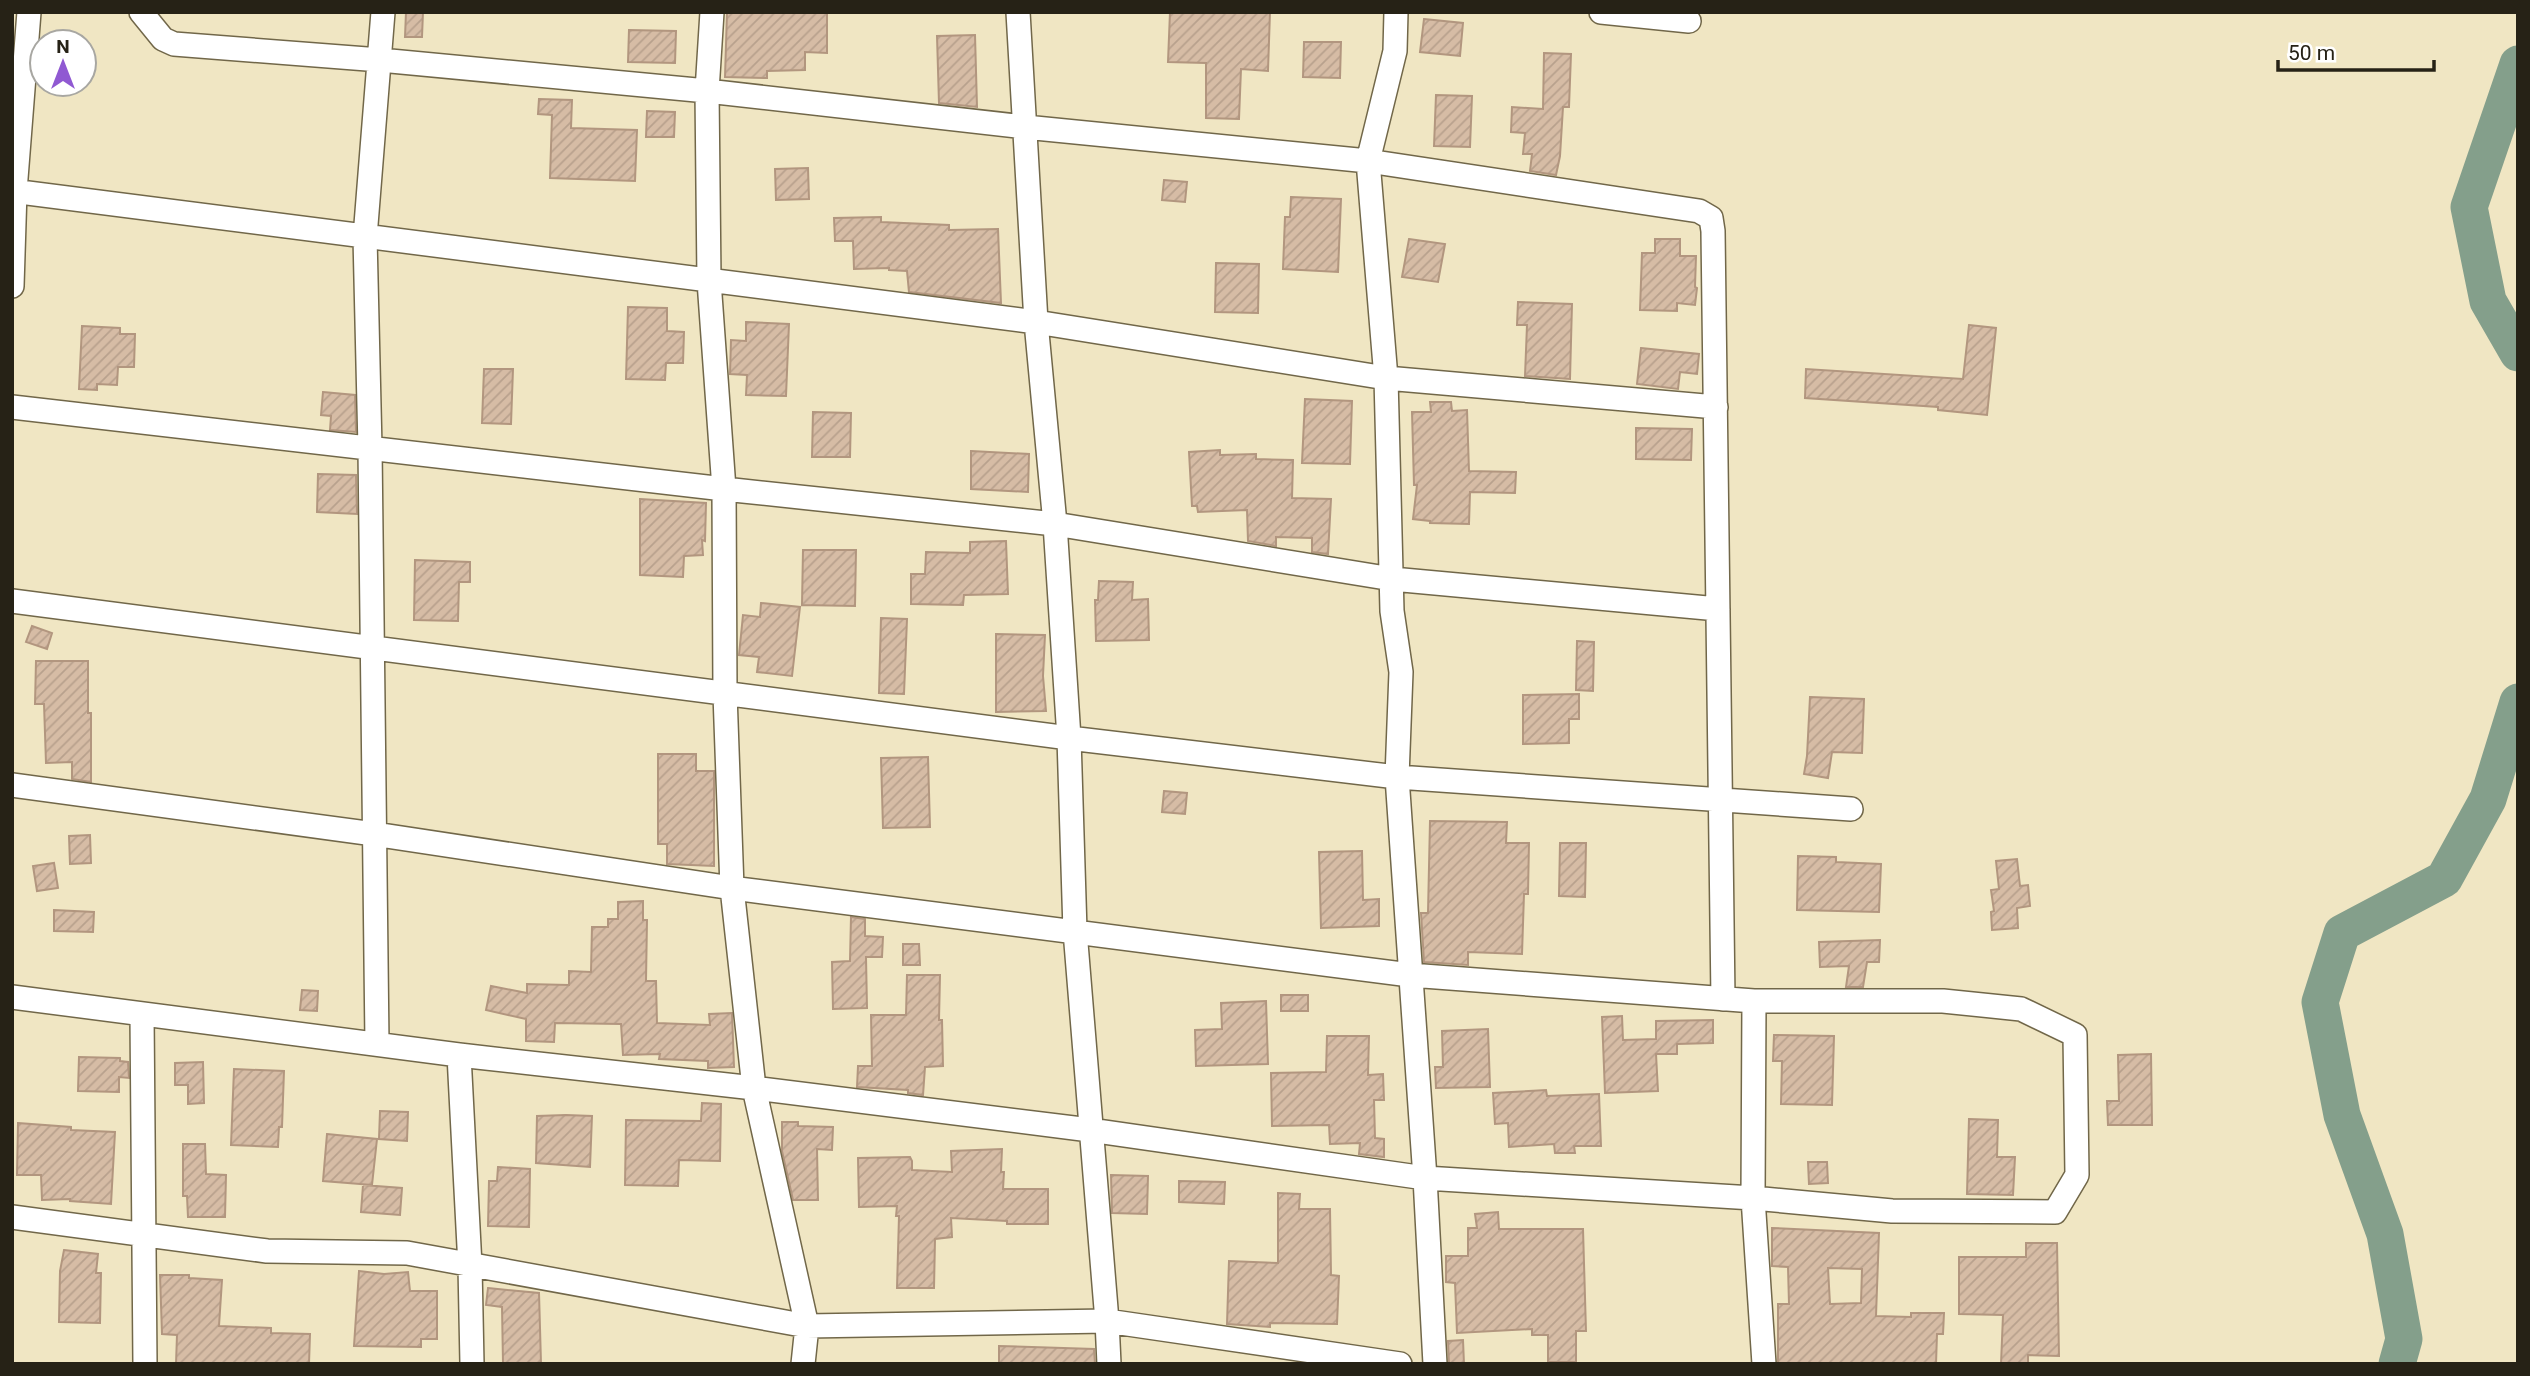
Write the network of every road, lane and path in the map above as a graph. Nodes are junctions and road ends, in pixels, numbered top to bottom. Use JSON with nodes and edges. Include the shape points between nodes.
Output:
{"nodes":[{"id":1,"x":29,"y":12,"type":"edge"},
{"id":2,"x":141,"y":12,"type":"edge"},
{"id":3,"x":383,"y":12,"type":"edge"},
{"id":4,"x":712,"y":12,"type":"edge"},
{"id":5,"x":1018,"y":12,"type":"edge"},
{"id":6,"x":1396,"y":12,"type":"edge"},
{"id":7,"x":1601,"y":12,"type":"edge"},
{"id":8,"x":1689,"y":22,"type":"dead end"},
{"id":9,"x":380,"y":60,"type":"junction"},
{"id":10,"x":707,"y":91,"type":"junction"},
{"id":11,"x":1025,"y":127,"type":"junction"},
{"id":12,"x":1368,"y":161,"type":"junction"},
{"id":13,"x":14,"y":191,"type":"edge"},
{"id":14,"x":365,"y":237,"type":"junction"},
{"id":15,"x":709,"y":281,"type":"junction"},
{"id":16,"x":12,"y":286,"type":"edge"},
{"id":17,"x":1036,"y":322,"type":"junction"},
{"id":18,"x":1386,"y":378,"type":"junction"},
{"id":19,"x":12,"y":407,"type":"edge"},
{"id":20,"x":1716,"y":407,"type":"junction"},
{"id":21,"x":370,"y":448,"type":"junction"},
{"id":22,"x":724,"y":489,"type":"junction"},
{"id":23,"x":1055,"y":524,"type":"junction"},
{"id":24,"x":1392,"y":579,"type":"junction"},
{"id":25,"x":12,"y":601,"type":"edge"},
{"id":26,"x":1718,"y":609,"type":"junction"},
{"id":27,"x":371,"y":648,"type":"junction"},
{"id":28,"x":725,"y":694,"type":"junction"},
{"id":29,"x":1069,"y":738,"type":"junction"},
{"id":30,"x":1397,"y":777,"type":"junction"},
{"id":31,"x":12,"y":785,"type":"edge"},
{"id":32,"x":1719,"y":800,"type":"junction"},
{"id":33,"x":1851,"y":809,"type":"dead end"},
{"id":34,"x":374,"y":834,"type":"junction"},
{"id":35,"x":732,"y":888,"type":"junction"},
{"id":36,"x":1075,"y":931,"type":"junction"},
{"id":37,"x":1410,"y":975,"type":"junction"},
{"id":38,"x":12,"y":997,"type":"edge"},
{"id":39,"x":1723,"y":999,"type":"junction"},
{"id":40,"x":1754,"y":1001,"type":"junction"},
{"id":41,"x":142,"y":1015,"type":"junction"},
{"id":42,"x":377,"y":1044,"type":"junction"},
{"id":43,"x":459,"y":1055,"type":"junction"},
{"id":44,"x":754,"y":1088,"type":"junction"},
{"id":45,"x":1090,"y":1130,"type":"junction"},
{"id":46,"x":1425,"y":1178,"type":"junction"},
{"id":47,"x":1753,"y":1198,"type":"junction"},
{"id":48,"x":12,"y":1217,"type":"edge"},
{"id":49,"x":144,"y":1234,"type":"junction"},
{"id":50,"x":470,"y":1266,"type":"junction"},
{"id":51,"x":1107,"y":1321,"type":"junction"},
{"id":52,"x":807,"y":1326,"type":"junction"},
{"id":53,"x":145,"y":1364,"type":"edge"},
{"id":54,"x":472,"y":1364,"type":"edge"},
{"id":55,"x":803,"y":1364,"type":"edge"},
{"id":56,"x":1109,"y":1364,"type":"edge"},
{"id":57,"x":1400,"y":1364,"type":"edge"},
{"id":58,"x":1435,"y":1364,"type":"edge"},
{"id":59,"x":1764,"y":1364,"type":"edge"}],
"edges":[{"from":1,"to":13,"type":"street"},
{"from":2,"to":9,"type":"street","via":[[163,39],[174,44]]},
{"from":3,"to":9,"type":"street"},
{"from":4,"to":10,"type":"street"},
{"from":5,"to":11,"type":"street"},
{"from":6,"to":12,"type":"street","via":[[1395,51]]},
{"from":7,"to":8,"type":"street"},
{"from":9,"to":10,"type":"street"},
{"from":9,"to":14,"type":"street"},
{"from":10,"to":11,"type":"street"},
{"from":10,"to":15,"type":"street"},
{"from":11,"to":12,"type":"street"},
{"from":11,"to":17,"type":"street"},
{"from":12,"to":18,"type":"street"},
{"from":12,"to":20,"type":"street","via":[[1699,211],[1711,218]]},
{"from":13,"to":14,"type":"street"},
{"from":13,"to":16,"type":"street"},
{"from":14,"to":15,"type":"street"},
{"from":14,"to":21,"type":"street"},
{"from":15,"to":17,"type":"street"},
{"from":15,"to":22,"type":"street"},
{"from":17,"to":18,"type":"street"},
{"from":17,"to":23,"type":"street"},
{"from":18,"to":20,"type":"street"},
{"from":18,"to":24,"type":"street"},
{"from":19,"to":21,"type":"street"},
{"from":20,"to":26,"type":"street"},
{"from":21,"to":22,"type":"street"},
{"from":21,"to":27,"type":"street"},
{"from":22,"to":23,"type":"street"},
{"from":22,"to":28,"type":"street"},
{"from":23,"to":24,"type":"street"},
{"from":23,"to":29,"type":"street"},
{"from":24,"to":26,"type":"street"},
{"from":24,"to":30,"type":"street","via":[[1401,672]]},
{"from":25,"to":27,"type":"street"},
{"from":26,"to":32,"type":"street"},
{"from":27,"to":28,"type":"street"},
{"from":27,"to":34,"type":"street"},
{"from":28,"to":29,"type":"street"},
{"from":28,"to":35,"type":"street"},
{"from":29,"to":30,"type":"street"},
{"from":29,"to":36,"type":"street"},
{"from":30,"to":32,"type":"street"},
{"from":30,"to":37,"type":"street"},
{"from":31,"to":34,"type":"street"},
{"from":32,"to":33,"type":"street"},
{"from":32,"to":39,"type":"street"},
{"from":34,"to":35,"type":"street"},
{"from":34,"to":42,"type":"street"},
{"from":35,"to":36,"type":"street"},
{"from":35,"to":44,"type":"street"},
{"from":36,"to":37,"type":"street"},
{"from":36,"to":45,"type":"street"},
{"from":37,"to":39,"type":"street"},
{"from":37,"to":46,"type":"street"},
{"from":38,"to":41,"type":"street"},
{"from":39,"to":40,"type":"street"},
{"from":40,"to":47,"type":"street"},
{"from":40,"to":47,"type":"street","via":[[1942,1001],[2008,1007],[2075,1035],[2077,1175],[2055,1212],[1892,1211]]},
{"from":41,"to":42,"type":"street"},
{"from":41,"to":49,"type":"street"},
{"from":42,"to":43,"type":"street"},
{"from":43,"to":44,"type":"street"},
{"from":43,"to":50,"type":"street"},
{"from":44,"to":45,"type":"street"},
{"from":44,"to":52,"type":"street"},
{"from":45,"to":46,"type":"street"},
{"from":45,"to":51,"type":"street"},
{"from":46,"to":47,"type":"street"},
{"from":46,"to":58,"type":"street"},
{"from":47,"to":59,"type":"street"},
{"from":48,"to":49,"type":"street"},
{"from":49,"to":50,"type":"street","via":[[267,1251],[407,1253]]},
{"from":49,"to":53,"type":"street"},
{"from":50,"to":52,"type":"street"},
{"from":50,"to":54,"type":"street"},
{"from":51,"to":52,"type":"street"},
{"from":51,"to":56,"type":"street"},
{"from":51,"to":57,"type":"street"},
{"from":52,"to":55,"type":"street"}]}
